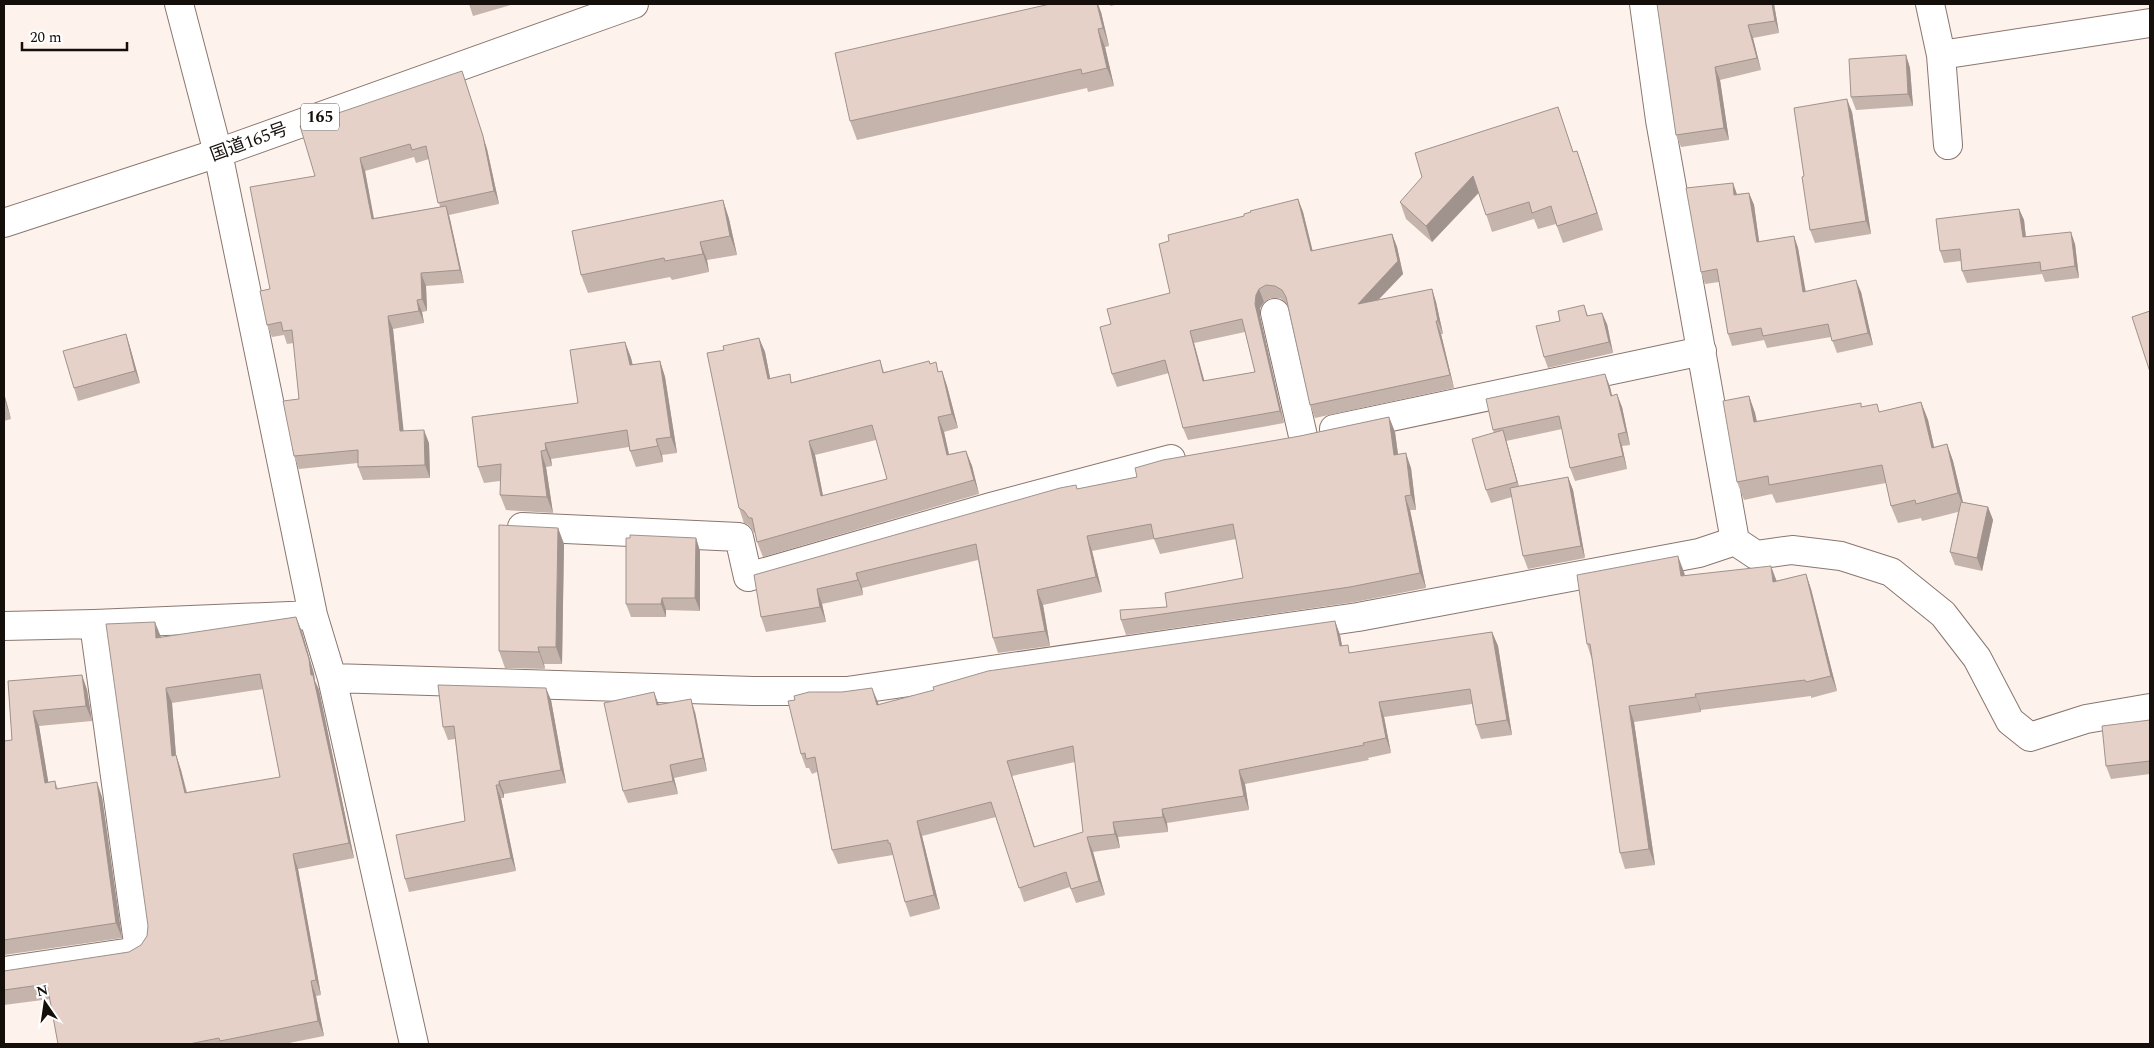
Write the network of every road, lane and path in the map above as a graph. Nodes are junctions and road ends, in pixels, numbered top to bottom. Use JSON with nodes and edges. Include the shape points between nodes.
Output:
{"nodes":[{"id":1,"x":179,"y":4,"type":"edge"},
{"id":2,"x":634,"y":4,"type":"edge"},
{"id":3,"x":1644,"y":4,"type":"edge"},
{"id":4,"x":1930,"y":4,"type":"edge"},
{"id":5,"x":2150,"y":23,"type":"edge"},
{"id":6,"x":1942,"y":55,"type":"junction"},
{"id":7,"x":1948,"y":145,"type":"dead end"},
{"id":8,"x":218,"y":153,"type":"junction"},
{"id":9,"x":4,"y":223,"type":"edge"},
{"id":10,"x":1275,"y":313,"type":"dead end"},
{"id":11,"x":1702,"y":351,"type":"junction"},
{"id":12,"x":1304,"y":436,"type":"junction"},
{"id":13,"x":1276,"y":441,"type":"edge"},
{"id":14,"x":1192,"y":456,"type":"edge"},
{"id":15,"x":504,"y":526,"type":"edge"},
{"id":16,"x":1735,"y":541,"type":"junction"},
{"id":17,"x":313,"y":615,"type":"junction"},
{"id":18,"x":94,"y":624,"type":"junction"},
{"id":19,"x":4,"y":626,"type":"edge"},
{"id":20,"x":332,"y":678,"type":"junction"},
{"id":21,"x":2150,"y":708,"type":"edge"},
{"id":22,"x":4,"y":970,"type":"edge"},
{"id":23,"x":414,"y":1044,"type":"edge"}],
"edges":[{"from":1,"to":8,"type":"main road"},
{"from":2,"to":8,"type":"main road","name":"国道165号","number":"165"},
{"from":3,"to":11,"type":"main road","via":[[1660,120]]},
{"from":4,"to":6,"type":"main road"},
{"from":5,"to":6,"type":"main road"},
{"from":6,"to":7,"type":"main road"},
{"from":8,"to":9,"type":"main road","name":"国道165号","number":"165"},
{"from":8,"to":17,"type":"main road"},
{"from":10,"to":12,"type":"main road"},
{"from":11,"to":12,"type":"main road"},
{"from":11,"to":16,"type":"main road"},
{"from":12,"to":13,"type":"main road"},
{"from":14,"to":15,"type":"main road","via":[[1164,460],[991,507],[748,577],[739,536]]},
{"from":16,"to":20,"type":"main road","via":[[1699,553],[1358,617],[848,692]]},
{"from":16,"to":21,"type":"main road","via":[[1756,555],[1792,550],[1841,556],[1891,572],[1943,614],[1977,658],[2010,721],[2030,737],[2086,719]]},
{"from":17,"to":18,"type":"main road"},
{"from":17,"to":20,"type":"main road"},
{"from":18,"to":19,"type":"main road"},
{"from":18,"to":22,"type":"main road","via":[[137,948],[132,952]]},
{"from":20,"to":23,"type":"main road"}]}
